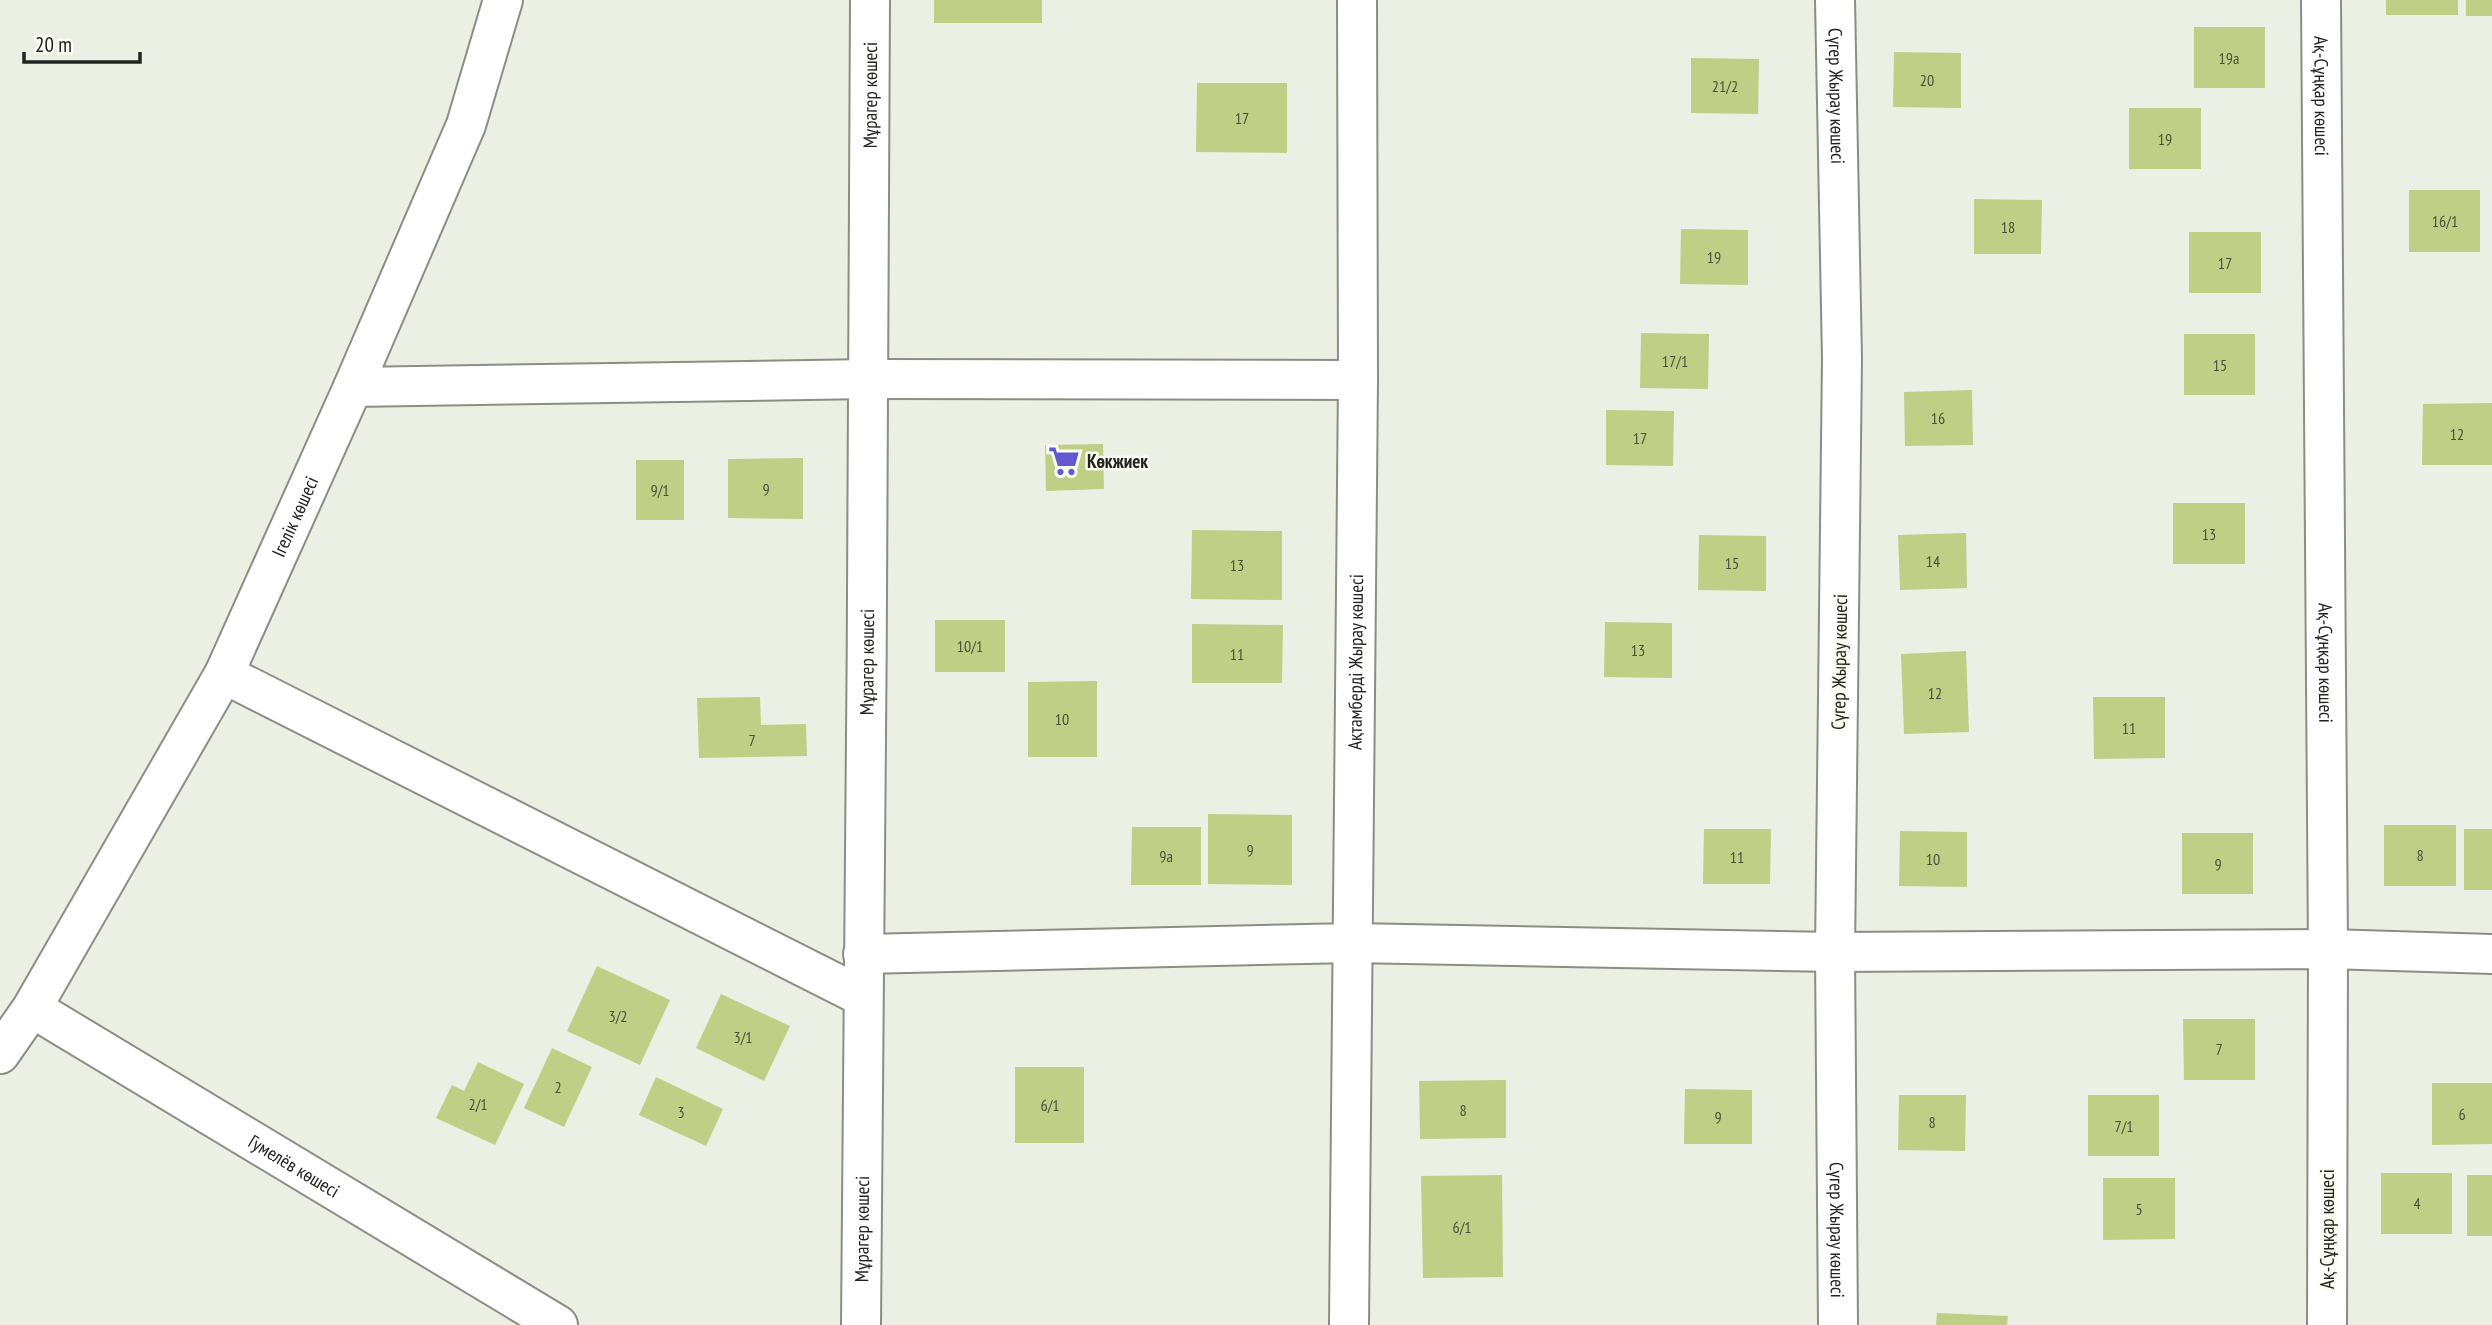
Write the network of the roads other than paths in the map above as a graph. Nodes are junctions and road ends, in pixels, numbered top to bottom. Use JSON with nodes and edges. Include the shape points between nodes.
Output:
{"nodes":[{"id":1,"x":503,"y":0,"type":"edge"},
{"id":2,"x":870,"y":0,"type":"edge"},
{"id":3,"x":1357,"y":0,"type":"edge"},
{"id":4,"x":1835,"y":0,"type":"edge"},
{"id":5,"x":2321,"y":0,"type":"edge"},
{"id":6,"x":870,"y":379,"type":"junction"},
{"id":7,"x":1358,"y":380,"type":"junction"},
{"id":8,"x":353,"y":387,"type":"junction"},
{"id":9,"x":224,"y":674,"type":"junction"},
{"id":10,"x":1352,"y":943,"type":"junction"},
{"id":11,"x":2328,"y":949,"type":"junction"},
{"id":12,"x":1836,"y":952,"type":"junction"},
{"id":13,"x":863,"y":954,"type":"junction"},
{"id":14,"x":2492,"y":954,"type":"edge"},
{"id":15,"x":863,"y":997,"type":"junction"},
{"id":16,"x":32,"y":1008,"type":"junction"},
{"id":17,"x":0,"y":1054,"type":"edge"},
{"id":18,"x":558,"y":1325,"type":"edge"},
{"id":19,"x":861,"y":1325,"type":"edge"},
{"id":20,"x":1349,"y":1325,"type":"edge"},
{"id":21,"x":1838,"y":1325,"type":"edge"},
{"id":22,"x":2326,"y":1325,"type":"edge"}],
"edges":[{"from":1,"to":8,"type":"street","name":"Ігелік көшесі","via":[[466,125]]},
{"from":2,"to":6,"type":"street","name":"Мұрагер көшесі"},
{"from":3,"to":7,"type":"street","name":"Ақтамберді Жырау көшесі"},
{"from":4,"to":12,"type":"street","name":"Сүгер Жырау көшесі","via":[[1842,359]]},
{"from":5,"to":11,"type":"street","name":"Ақ-Сұңқар көшесі"},
{"from":6,"to":7,"type":"street"},
{"from":6,"to":8,"type":"street"},
{"from":6,"to":13,"type":"street","name":"Мұрагер көшесі"},
{"from":7,"to":10,"type":"street","name":"Ақтамберді Жырау көшесі"},
{"from":8,"to":9,"type":"street","name":"Ігелік көшесі"},
{"from":9,"to":15,"type":"street"},
{"from":9,"to":16,"type":"street","name":"Ігелік көшесі"},
{"from":10,"to":12,"type":"street"},
{"from":10,"to":13,"type":"street"},
{"from":10,"to":20,"type":"street","name":"Ақтамберді Жырау көшесі"},
{"from":11,"to":12,"type":"street"},
{"from":11,"to":14,"type":"street"},
{"from":11,"to":22,"type":"street","name":"Ақ-Сұңқар көшесі"},
{"from":12,"to":21,"type":"street","name":"Сүгер Жырау көшесі"},
{"from":13,"to":15,"type":"street","name":"Мұрагер көшесі"},
{"from":15,"to":19,"type":"street","name":"Мұрагер көшесі"},
{"from":16,"to":17,"type":"street","name":"Ігелік көшесі"},
{"from":16,"to":18,"type":"street","name":"Гумелёв көшесі"}]}
